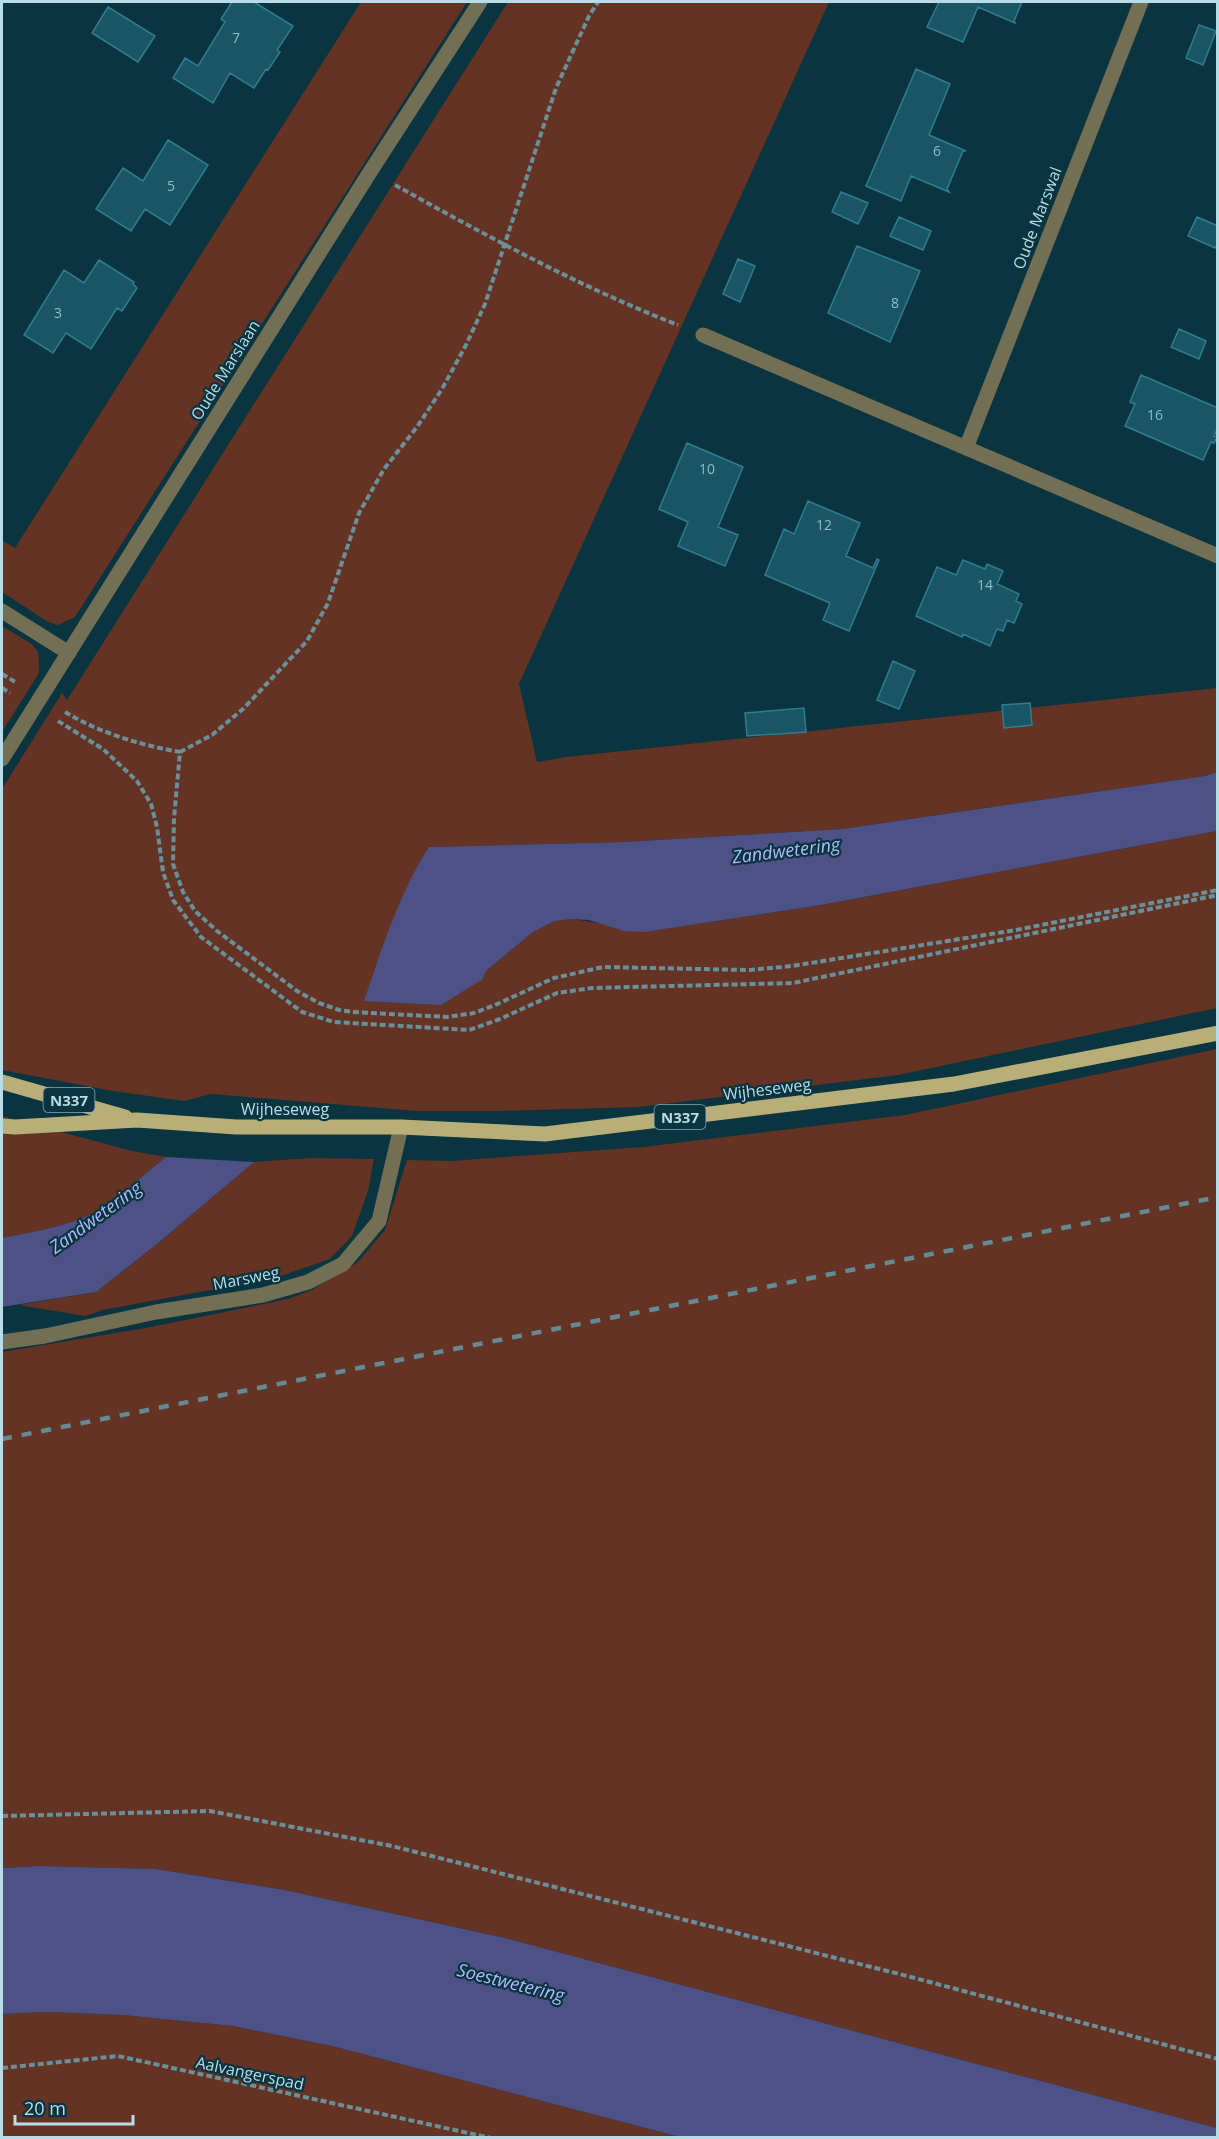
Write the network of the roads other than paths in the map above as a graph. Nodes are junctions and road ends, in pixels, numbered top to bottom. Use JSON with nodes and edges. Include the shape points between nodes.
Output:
{"nodes":[{"id":1,"x":480,"y":2,"type":"edge"},
{"id":2,"x":1141,"y":2,"type":"edge"},
{"id":3,"x":703,"y":335,"type":"road end"},
{"id":4,"x":966,"y":448,"type":"junction"},
{"id":5,"x":1218,"y":556,"type":"edge"},
{"id":6,"x":2,"y":611,"type":"edge"},
{"id":7,"x":69,"y":653,"type":"junction"},
{"id":8,"x":2,"y":759,"type":"edge"},
{"id":9,"x":1218,"y":1033,"type":"edge"},
{"id":10,"x":2,"y":1082,"type":"edge"},
{"id":11,"x":137,"y":1120,"type":"junction"},
{"id":12,"x":2,"y":1126,"type":"edge"},
{"id":13,"x":401,"y":1127,"type":"junction"},
{"id":14,"x":2,"y":1342,"type":"edge"}],
"edges":[{"from":1,"to":7,"type":"street","name":"Oude Marslaan"},
{"from":2,"to":4,"type":"street","name":"Oude Marswal"},
{"from":3,"to":4,"type":"street"},
{"from":4,"to":5,"type":"street"},
{"from":6,"to":7,"type":"street"},
{"from":7,"to":8,"type":"street","name":"Oude Marslaan"},
{"from":9,"to":13,"type":"main road","name":"Wijheseweg","number":"N337","via":[[954,1084],[545,1134]]},
{"from":10,"to":11,"type":"main road","name":"Wijheseweg","number":"N337"},
{"from":11,"to":12,"type":"main road","name":"Wijheseweg","number":"N337"},
{"from":11,"to":13,"type":"main road","name":"Wijheseweg","number":"N337","via":[[236,1127]]},
{"from":13,"to":14,"type":"street","name":"Marsweg","via":[[379,1221],[343,1264],[308,1282],[262,1295]]}]}
